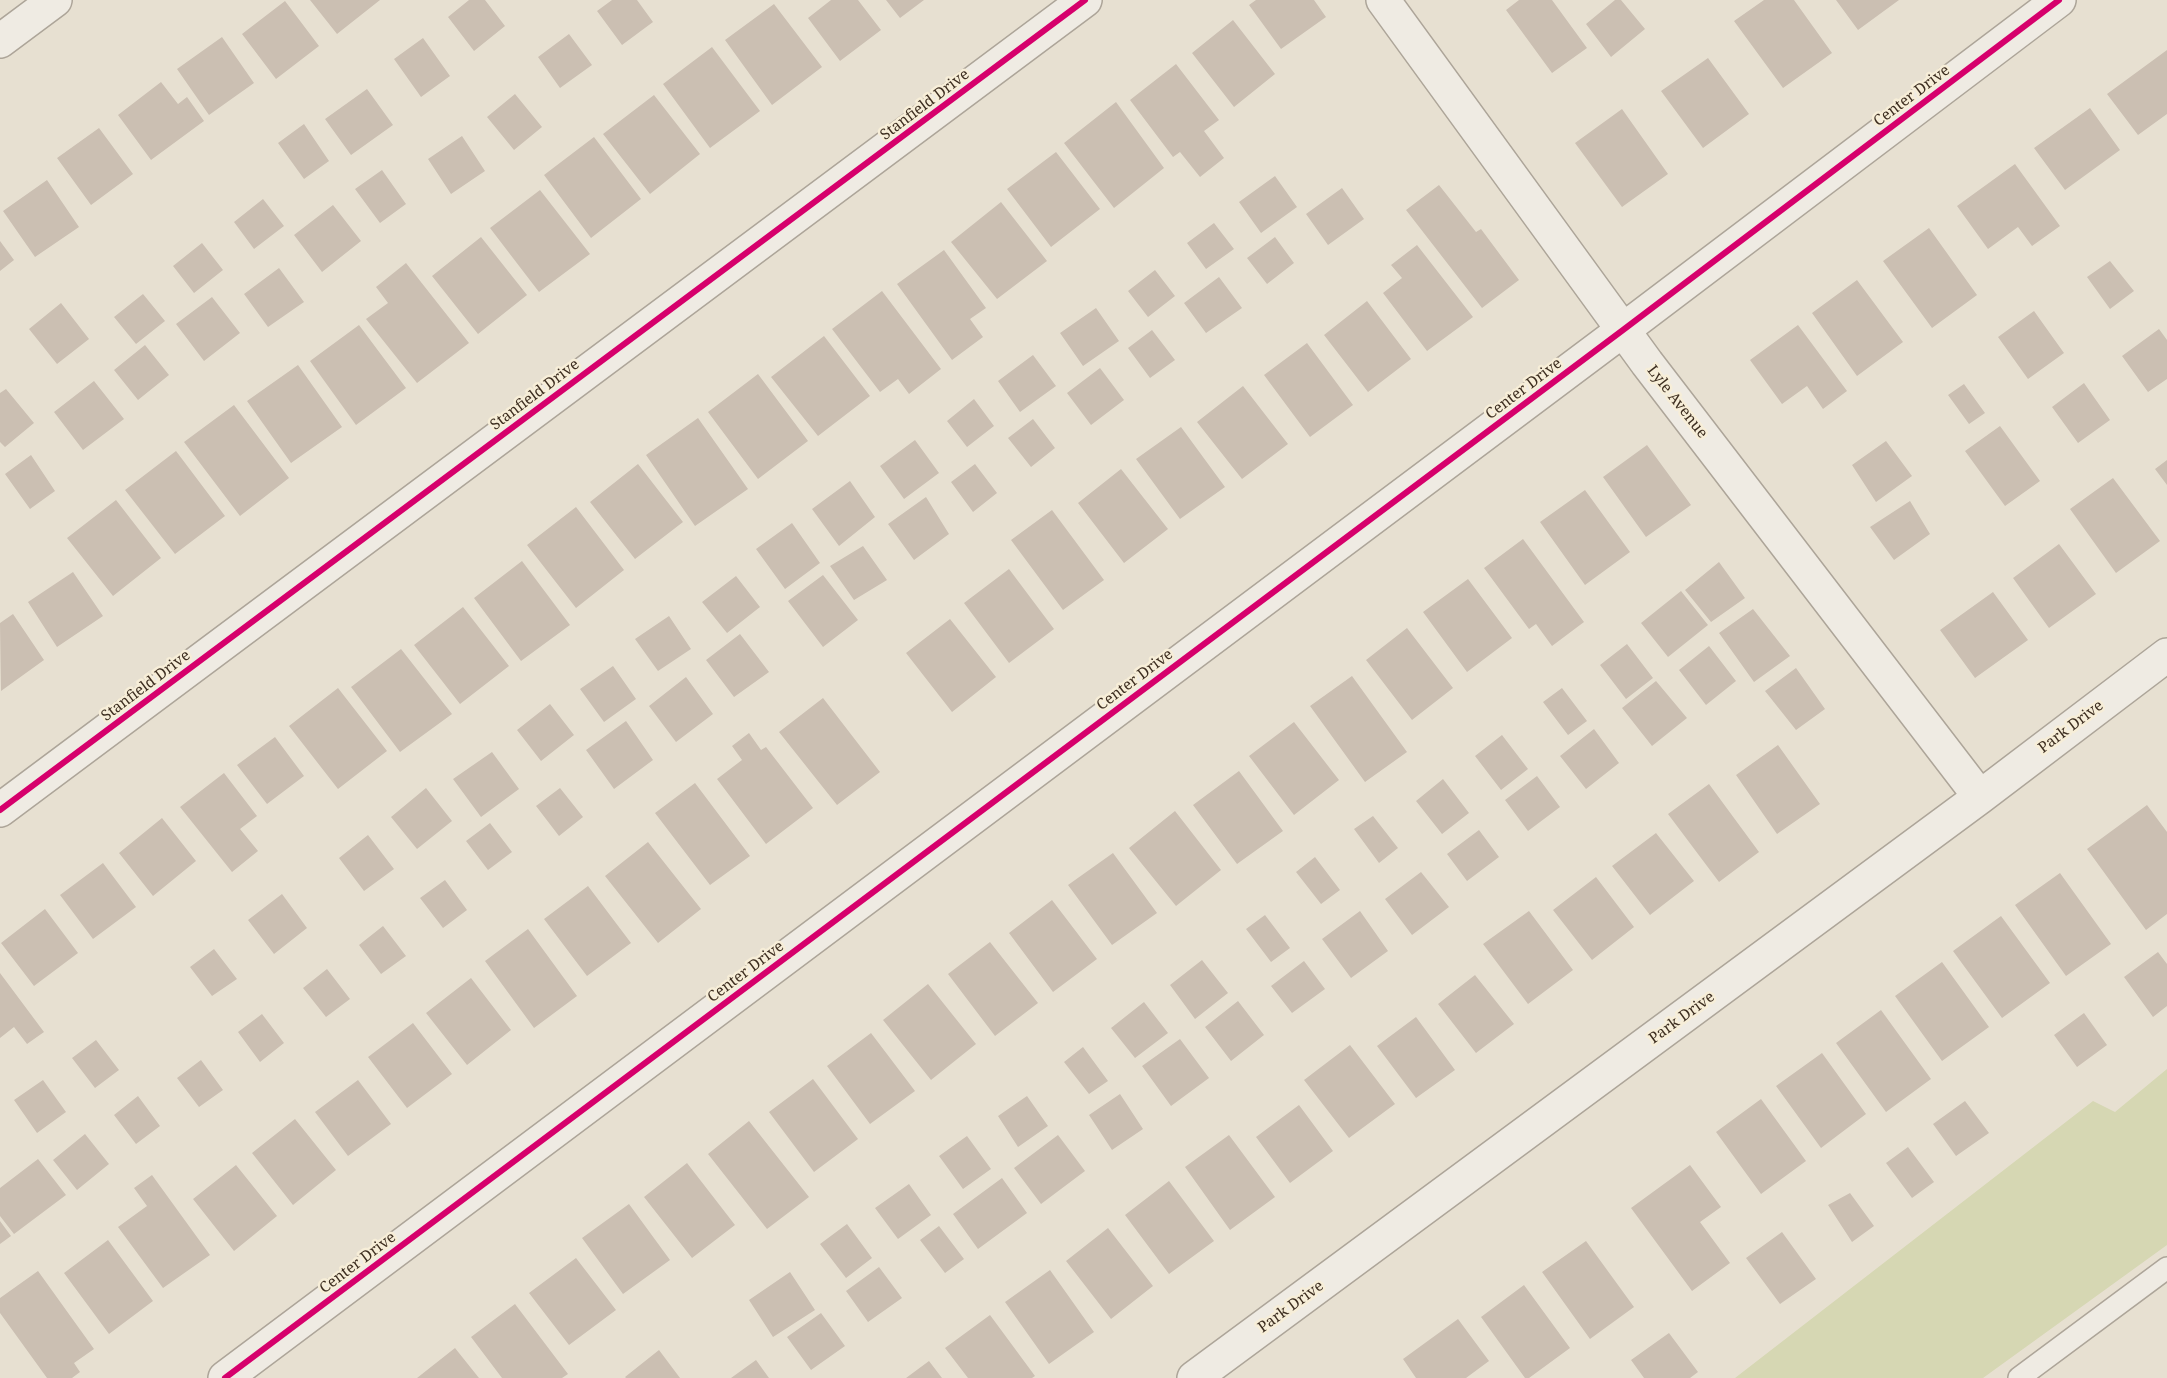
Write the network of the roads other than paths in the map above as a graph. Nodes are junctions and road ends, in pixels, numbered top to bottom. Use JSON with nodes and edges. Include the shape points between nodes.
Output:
{"nodes":[{"id":1,"x":55,"y":0,"type":"edge"},
{"id":2,"x":1085,"y":0,"type":"edge"},
{"id":3,"x":1383,"y":0,"type":"edge"},
{"id":4,"x":2059,"y":0,"type":"edge"},
{"id":5,"x":0,"y":41,"type":"edge"},
{"id":6,"x":1623,"y":330,"type":"junction"},
{"id":7,"x":2167,"y":655,"type":"edge"},
{"id":8,"x":1980,"y":797,"type":"junction"},
{"id":9,"x":0,"y":810,"type":"edge"},
{"id":10,"x":2166,"y":1272,"type":"edge"},
{"id":11,"x":225,"y":1378,"type":"edge"},
{"id":12,"x":1194,"y":1378,"type":"edge"},
{"id":13,"x":2019,"y":1378,"type":"edge"}],
"edges":[{"from":1,"to":5,"type":"street"},
{"from":2,"to":9,"type":"street","name":"Stanfield Drive"},
{"from":3,"to":6,"type":"street","name":"Lyle Avenue"},
{"from":4,"to":6,"type":"street","name":"Center Drive"},
{"from":6,"to":8,"type":"street","name":"Lyle Avenue"},
{"from":6,"to":11,"type":"street","name":"Center Drive"},
{"from":7,"to":8,"type":"street","name":"Park Drive"},
{"from":8,"to":12,"type":"street","name":"Park Drive"},
{"from":10,"to":13,"type":"lane"}]}
